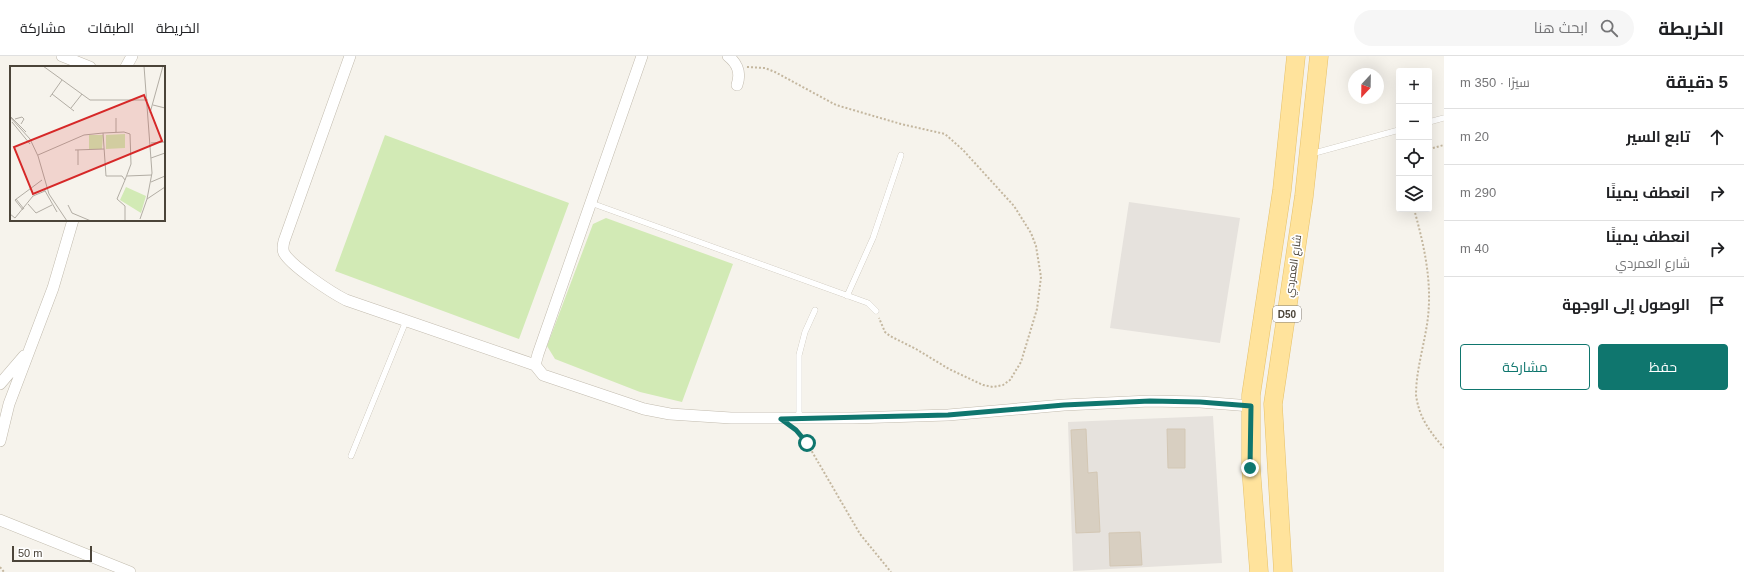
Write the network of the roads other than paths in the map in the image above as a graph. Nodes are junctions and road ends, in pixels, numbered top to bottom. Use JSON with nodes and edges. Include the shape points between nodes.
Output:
{"nodes":[{"id":1,"x":62,"y":56,"type":"edge"},
{"id":2,"x":132,"y":56,"type":"edge"},
{"id":3,"x":350,"y":56,"type":"edge"},
{"id":4,"x":642,"y":56,"type":"edge"},
{"id":5,"x":728,"y":56,"type":"edge"},
{"id":6,"x":1296,"y":56,"type":"edge"},
{"id":7,"x":1319,"y":56,"type":"edge"},
{"id":8,"x":87,"y":66,"type":"edge"},
{"id":9,"x":127,"y":66,"type":"edge"},
{"id":10,"x":737,"y":85,"type":"dead end"},
{"id":11,"x":1444,"y":118,"type":"edge"},
{"id":12,"x":1432,"y":121,"type":"edge"},
{"id":13,"x":1396,"y":131,"type":"edge"},
{"id":14,"x":901,"y":155,"type":"dead end"},
{"id":15,"x":1309,"y":155,"type":"junction"},
{"id":16,"x":591,"y":203,"type":"junction"},
{"id":17,"x":73,"y":221,"type":"edge"},
{"id":18,"x":847,"y":296,"type":"junction"},
{"id":19,"x":815,"y":310,"type":"dead end"},
{"id":20,"x":876,"y":311,"type":"road end"},
{"id":21,"x":406,"y":322,"type":"junction"},
{"id":22,"x":28,"y":351,"type":"junction"},
{"id":23,"x":536,"y":365,"type":"junction"},
{"id":24,"x":0,"y":384,"type":"edge"},
{"id":25,"x":1251,"y":406,"type":"junction"},
{"id":26,"x":799,"y":419,"type":"junction"},
{"id":27,"x":0,"y":441,"type":"edge"},
{"id":28,"x":351,"y":456,"type":"dead end"},
{"id":29,"x":0,"y":520,"type":"edge"},
{"id":30,"x":130,"y":572,"type":"edge"},
{"id":31,"x":1259,"y":572,"type":"edge"},
{"id":32,"x":1284,"y":572,"type":"edge"}],
"edges":[{"from":1,"to":8,"type":"street"},
{"from":2,"to":9,"type":"street"},
{"from":3,"to":21,"type":"street","via":[[284,241],[284,252],[290,260],[333,294]]},
{"from":4,"to":16,"type":"street"},
{"from":5,"to":10,"type":"street","via":[[738,68]]},
{"from":6,"to":25,"type":"main road","name":"شارع العمردي","number":"D50","via":[[1282,190]]},
{"from":7,"to":15,"type":"main road","name":"شارع العمردي","number":"D50"},
{"from":11,"to":12,"type":"lane"},
{"from":13,"to":15,"type":"lane"},
{"from":14,"to":18,"type":"lane","via":[[873,238]]},
{"from":15,"to":32,"type":"main road","name":"شارع العمردي","number":"D50","via":[[1273,404]]},
{"from":16,"to":18,"type":"lane"},
{"from":16,"to":23,"type":"street"},
{"from":17,"to":22,"type":"street","via":[[53,288]]},
{"from":18,"to":20,"type":"lane","via":[[868,303]]},
{"from":19,"to":26,"type":"lane","via":[[804,332],[799,355]]},
{"from":21,"to":23,"type":"street"},
{"from":21,"to":28,"type":"lane"},
{"from":22,"to":24,"type":"street"},
{"from":22,"to":27,"type":"street","via":[[9,404]]},
{"from":23,"to":26,"type":"street","via":[[538,370],[551,378],[644,409],[697,417]]},
{"from":25,"to":26,"type":"street","via":[[1150,401],[948,415]]},
{"from":25,"to":31,"type":"main road","name":"شارع العمردي","number":"D50","via":[[1250,468]]},
{"from":29,"to":30,"type":"street"}]}
